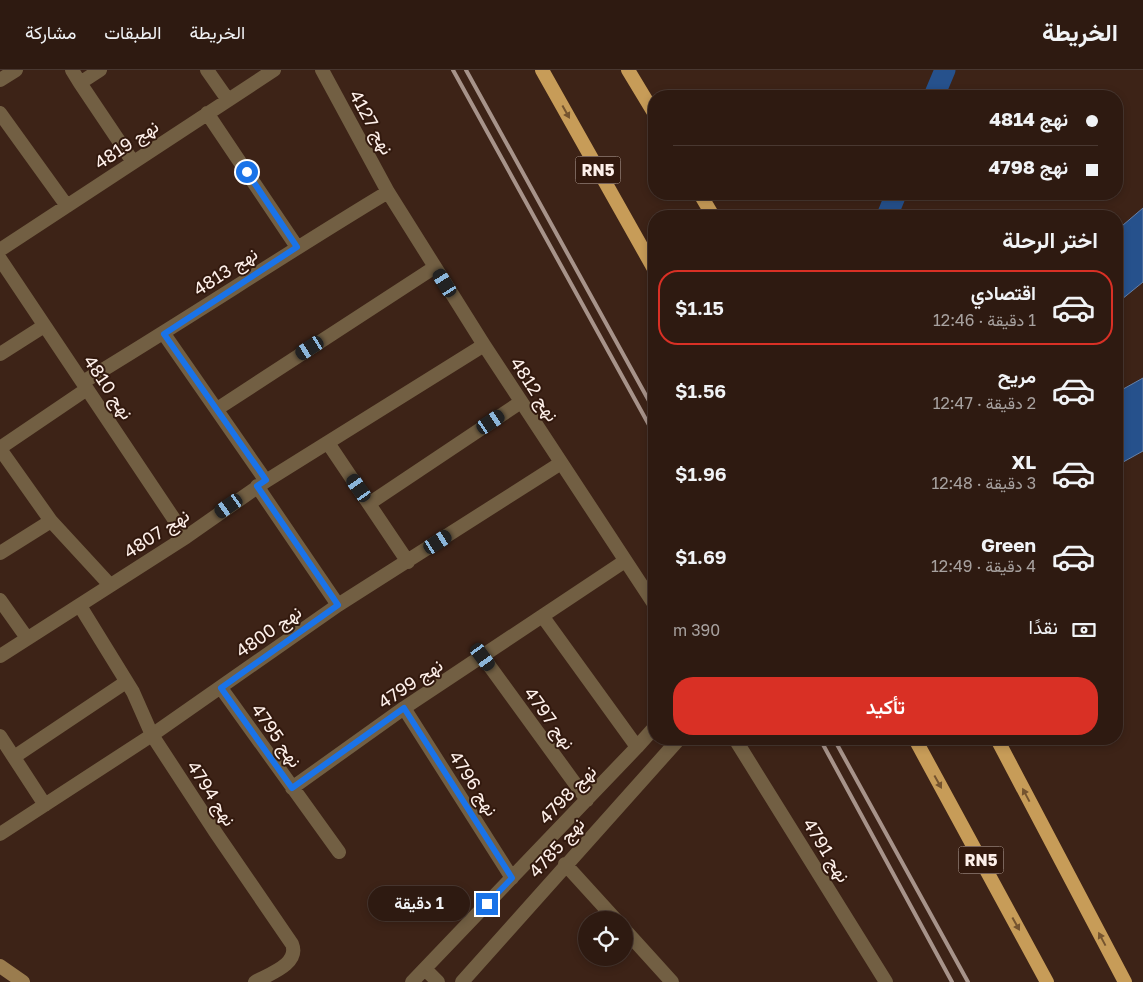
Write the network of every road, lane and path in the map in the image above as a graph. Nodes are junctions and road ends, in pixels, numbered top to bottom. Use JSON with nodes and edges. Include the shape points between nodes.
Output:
{"nodes":[{"id":1,"x":16,"y":70,"type":"edge"},
{"id":2,"x":72,"y":70,"type":"edge"},
{"id":3,"x":100,"y":70,"type":"edge"},
{"id":4,"x":207,"y":70,"type":"edge"},
{"id":5,"x":274,"y":70,"type":"edge"},
{"id":6,"x":322,"y":70,"type":"edge"},
{"id":7,"x":542,"y":70,"type":"edge"},
{"id":8,"x":628,"y":70,"type":"edge"},
{"id":9,"x":0,"y":80,"type":"edge"},
{"id":10,"x":80,"y":83,"type":"junction"},
{"id":11,"x":228,"y":100,"type":"junction"},
{"id":12,"x":648,"y":103,"type":"edge"},
{"id":13,"x":0,"y":113,"type":"edge"},
{"id":14,"x":207,"y":113,"type":"junction"},
{"id":15,"x":133,"y":162,"type":"junction"},
{"id":16,"x":388,"y":192,"type":"junction"},
{"id":17,"x":67,"y":206,"type":"junction"},
{"id":18,"x":297,"y":247,"type":"junction"},
{"id":19,"x":0,"y":250,"type":"edge"},
{"id":20,"x":0,"y":258,"type":"edge"},
{"id":21,"x":648,"y":258,"type":"edge"},
{"id":22,"x":435,"y":267,"type":"junction"},
{"id":23,"x":44,"y":326,"type":"junction"},
{"id":24,"x":164,"y":334,"type":"junction"},
{"id":25,"x":484,"y":345,"type":"junction"},
{"id":26,"x":0,"y":354,"type":"edge"},
{"id":27,"x":85,"y":385,"type":"junction"},
{"id":28,"x":521,"y":402,"type":"junction"},
{"id":29,"x":217,"y":410,"type":"junction"},
{"id":30,"x":328,"y":443,"type":"junction"},
{"id":31,"x":0,"y":448,"type":"edge"},
{"id":32,"x":561,"y":463,"type":"junction"},
{"id":33,"x":262,"y":483,"type":"junction"},
{"id":34,"x":370,"y":503,"type":"junction"},
{"id":35,"x":51,"y":521,"type":"junction"},
{"id":36,"x":186,"y":537,"type":"junction"},
{"id":37,"x":0,"y":553,"type":"edge"},
{"id":38,"x":625,"y":561,"type":"junction"},
{"id":39,"x":408,"y":562,"type":"junction"},
{"id":40,"x":110,"y":585,"type":"junction"},
{"id":41,"x":648,"y":595,"type":"edge"},
{"id":42,"x":0,"y":600,"type":"edge"},
{"id":43,"x":338,"y":605,"type":"junction"},
{"id":44,"x":80,"y":606,"type":"junction"},
{"id":45,"x":543,"y":617,"type":"junction"},
{"id":46,"x":27,"y":638,"type":"junction"},
{"id":47,"x":0,"y":656,"type":"edge"},
{"id":48,"x":483,"y":657,"type":"junction"},
{"id":49,"x":126,"y":682,"type":"junction"},
{"id":50,"x":221,"y":688,"type":"junction"},
{"id":51,"x":404,"y":708,"type":"junction"},
{"id":52,"x":152,"y":735,"type":"junction"},
{"id":53,"x":648,"y":735,"type":"edge"},
{"id":54,"x":0,"y":736,"type":"edge"},
{"id":55,"x":674,"y":745,"type":"edge"},
{"id":56,"x":739,"y":745,"type":"edge"},
{"id":57,"x":918,"y":745,"type":"edge"},
{"id":58,"x":999,"y":745,"type":"edge"},
{"id":59,"x":637,"y":747,"type":"junction"},
{"id":60,"x":14,"y":757,"type":"junction"},
{"id":61,"x":292,"y":788,"type":"junction"},
{"id":62,"x":587,"y":800,"type":"junction"},
{"id":63,"x":46,"y":805,"type":"junction"},
{"id":64,"x":0,"y":834,"type":"edge"},
{"id":65,"x":339,"y":852,"type":"dead end"},
{"id":66,"x":565,"y":864,"type":"junction"},
{"id":67,"x":512,"y":878,"type":"junction"},
{"id":68,"x":608,"y":911,"type":"edge"},
{"id":69,"x":633,"y":939,"type":"edge"},
{"id":70,"x":0,"y":966,"type":"edge"},
{"id":71,"x":425,"y":969,"type":"junction"},
{"id":72,"x":23,"y":982,"type":"edge"},
{"id":73,"x":255,"y":982,"type":"edge"},
{"id":74,"x":412,"y":982,"type":"edge"},
{"id":75,"x":438,"y":982,"type":"edge"},
{"id":76,"x":462,"y":982,"type":"edge"},
{"id":77,"x":672,"y":982,"type":"edge"},
{"id":78,"x":886,"y":982,"type":"edge"},
{"id":79,"x":1047,"y":982,"type":"edge"},
{"id":80,"x":1125,"y":982,"type":"edge"}],
"edges":[{"from":1,"to":9,"type":"street"},
{"from":2,"to":10,"type":"street"},
{"from":3,"to":10,"type":"street"},
{"from":4,"to":11,"type":"street"},
{"from":5,"to":11,"type":"street","name":"نهج 4819"},
{"from":6,"to":16,"type":"street","name":"نهج 4127"},
{"from":7,"to":21,"type":"highway","number":"RN5","one_way":true},
{"from":8,"to":12,"type":"highway"},
{"from":10,"to":15,"type":"street"},
{"from":11,"to":14,"type":"street","name":"نهج 4819"},
{"from":13,"to":17,"type":"street"},
{"from":14,"to":15,"type":"street","name":"نهج 4819"},
{"from":14,"to":18,"type":"street"},
{"from":15,"to":17,"type":"street","name":"نهج 4819"},
{"from":16,"to":18,"type":"street","name":"نهج 4813"},
{"from":16,"to":22,"type":"street","name":"نهج 4812"},
{"from":17,"to":19,"type":"street","name":"نهج 4819"},
{"from":18,"to":24,"type":"street","name":"نهج 4813"},
{"from":20,"to":23,"type":"street","name":"نهج 4810"},
{"from":22,"to":25,"type":"street","name":"نهج 4812"},
{"from":22,"to":29,"type":"street"},
{"from":23,"to":26,"type":"street"},
{"from":23,"to":27,"type":"street","name":"نهج 4810"},
{"from":24,"to":27,"type":"street","name":"نهج 4813"},
{"from":24,"to":29,"type":"street"},
{"from":25,"to":28,"type":"street","name":"نهج 4812"},
{"from":25,"to":30,"type":"street","name":"نهج 4807"},
{"from":27,"to":31,"type":"street","name":"نهج 4813"},
{"from":27,"to":36,"type":"street","name":"نهج 4810"},
{"from":28,"to":32,"type":"street","name":"نهج 4812"},
{"from":28,"to":34,"type":"street"},
{"from":29,"to":33,"type":"street"},
{"from":30,"to":33,"type":"street","name":"نهج 4807"},
{"from":30,"to":34,"type":"street"},
{"from":31,"to":35,"type":"street"},
{"from":32,"to":38,"type":"street","name":"نهج 4812"},
{"from":32,"to":39,"type":"street","name":"نهج 4800"},
{"from":33,"to":36,"type":"street","name":"نهج 4807"},
{"from":33,"to":43,"type":"street"},
{"from":34,"to":39,"type":"street"},
{"from":35,"to":37,"type":"street"},
{"from":35,"to":40,"type":"street"},
{"from":36,"to":40,"type":"street","name":"نهج 4807"},
{"from":38,"to":41,"type":"street","name":"نهج 4812"},
{"from":38,"to":45,"type":"street","name":"نهج 4799"},
{"from":39,"to":43,"type":"street","name":"نهج 4800"},
{"from":40,"to":44,"type":"street","name":"نهج 4807"},
{"from":42,"to":46,"type":"street"},
{"from":43,"to":50,"type":"street","name":"نهج 4800"},
{"from":44,"to":46,"type":"street","name":"نهج 4807"},
{"from":44,"to":49,"type":"street","name":"نهج 4794"},
{"from":45,"to":48,"type":"street","name":"نهج 4799"},
{"from":45,"to":59,"type":"street"},
{"from":46,"to":47,"type":"street","name":"نهج 4807"},
{"from":48,"to":51,"type":"street","name":"نهج 4799"},
{"from":48,"to":62,"type":"street","name":"نهج 4797"},
{"from":49,"to":52,"type":"street","name":"نهج 4794"},
{"from":49,"to":60,"type":"street"},
{"from":50,"to":52,"type":"street","name":"نهج 4800"},
{"from":50,"to":61,"type":"street","name":"نهج 4795"},
{"from":51,"to":61,"type":"street","name":"نهج 4799"},
{"from":51,"to":67,"type":"street","name":"نهج 4796"},
{"from":52,"to":63,"type":"street","name":"نهج 4800"},
{"from":52,"to":73,"type":"street","name":"نهج 4794","via":[[295,950],[283,966]]},
{"from":53,"to":59,"type":"street"},
{"from":54,"to":60,"type":"street"},
{"from":55,"to":66,"type":"street","name":"نهج 4785"},
{"from":56,"to":78,"type":"street","name":"نهج 4791"},
{"from":57,"to":79,"type":"highway","number":"RN5","one_way":true},
{"from":80,"to":58,"type":"highway","one_way":true},
{"from":59,"to":62,"type":"street","name":"نهج 4798"},
{"from":60,"to":63,"type":"street"},
{"from":61,"to":65,"type":"street","name":"نهج 4795"},
{"from":62,"to":67,"type":"street","name":"نهج 4798"},
{"from":63,"to":64,"type":"street","name":"نهج 4800"},
{"from":66,"to":68,"type":"street"},
{"from":66,"to":76,"type":"street","name":"نهج 4785"},
{"from":67,"to":71,"type":"street","name":"نهج 4798"},
{"from":69,"to":77,"type":"street"},
{"from":70,"to":72,"type":"main road"},
{"from":71,"to":74,"type":"street","name":"نهج 4798"},
{"from":71,"to":75,"type":"street"}]}
